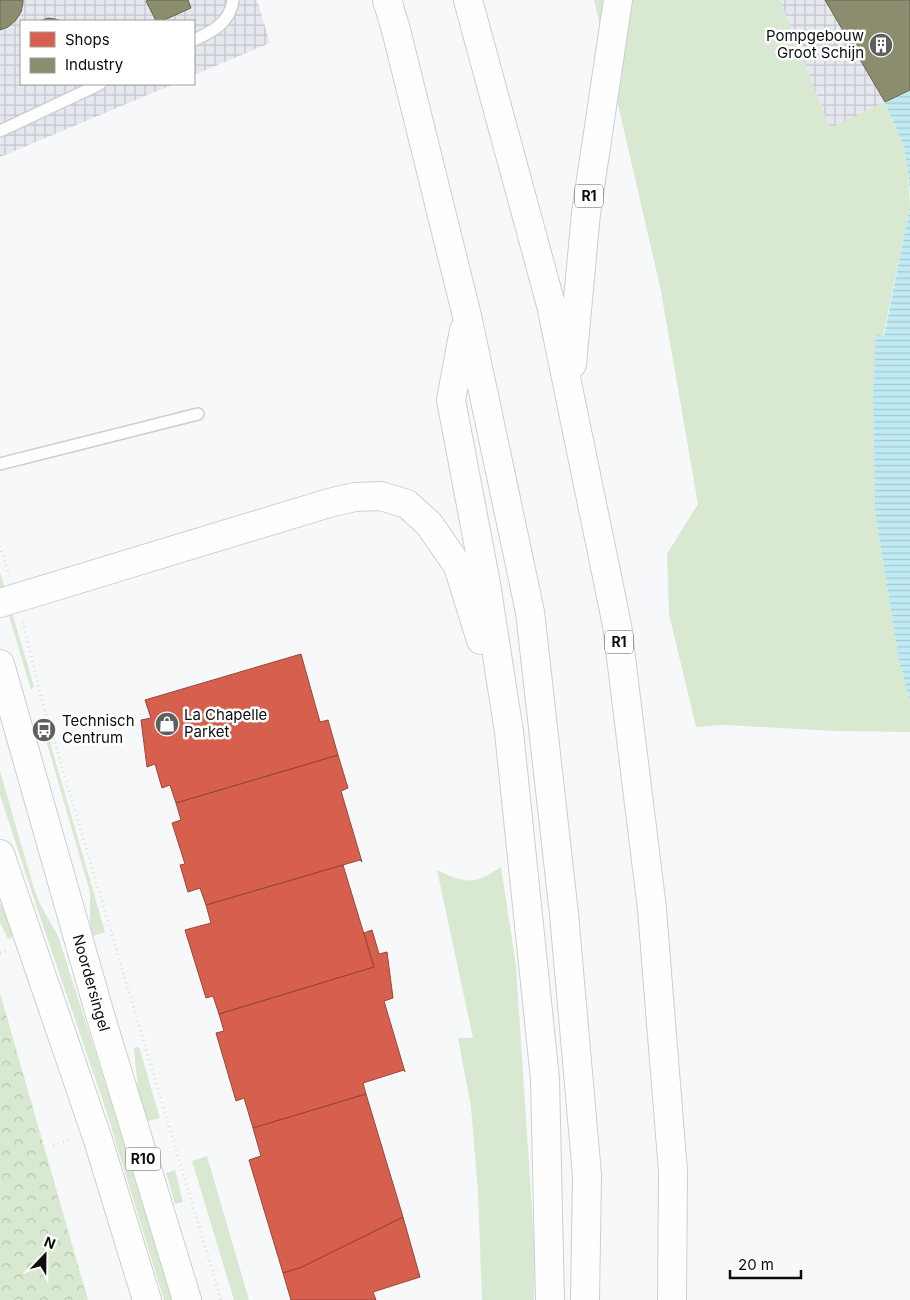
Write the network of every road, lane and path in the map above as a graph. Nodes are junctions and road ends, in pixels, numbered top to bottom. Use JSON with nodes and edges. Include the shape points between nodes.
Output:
{"nodes":[{"id":1,"x":233,"y":0,"type":"edge"},
{"id":2,"x":387,"y":0,"type":"edge"},
{"id":3,"x":468,"y":0,"type":"edge"},
{"id":4,"x":618,"y":0,"type":"edge"},
{"id":5,"x":195,"y":40,"type":"edge"},
{"id":6,"x":98,"y":85,"type":"edge"},
{"id":7,"x":0,"y":130,"type":"edge"},
{"id":8,"x":467,"y":316,"type":"junction"},
{"id":9,"x":569,"y":393,"type":"junction"},
{"id":10,"x":198,"y":414,"type":"dead end"},
{"id":11,"x":0,"y":464,"type":"edge"},
{"id":12,"x":0,"y":546,"type":"edge"},
{"id":13,"x":9,"y":601,"type":"edge"},
{"id":14,"x":0,"y":664,"type":"edge"},
{"id":15,"x":509,"y":732,"type":"junction"},
{"id":16,"x":0,"y":854,"type":"edge"},
{"id":17,"x":6,"y":951,"type":"dead end"},
{"id":18,"x":0,"y":953,"type":"edge"},
{"id":19,"x":71,"y":1140,"type":"dead end"},
{"id":20,"x":53,"y":1145,"type":"dead end"},
{"id":21,"x":147,"y":1300,"type":"edge"},
{"id":22,"x":187,"y":1300,"type":"edge"},
{"id":23,"x":221,"y":1300,"type":"edge"},
{"id":24,"x":550,"y":1300,"type":"edge"},
{"id":25,"x":585,"y":1300,"type":"edge"},
{"id":26,"x":672,"y":1300,"type":"edge"}],
"edges":[{"from":1,"to":5,"type":"lane","via":[[224,21],[215,30]]},
{"from":2,"to":8,"type":"main road"},
{"from":3,"to":9,"type":"main road","number":"R1","via":[[551,304]]},
{"from":4,"to":9,"type":"main road","number":"R1","via":[[586,213]]},
{"from":6,"to":7,"type":"lane"},
{"from":8,"to":15,"type":"main road","via":[[451,400],[486,584]]},
{"from":8,"to":25,"type":"main road","via":[[530,612],[564,914],[586,1166]]},
{"from":9,"to":26,"type":"main road","number":"R1","via":[[617,625],[652,909],[673,1171]]},
{"from":10,"to":11,"type":"lane"},
{"from":12,"to":13,"type":"path"},
{"from":13,"to":15,"type":"main road","via":[[329,503],[381,496],[407,504],[429,524],[458,566]]},
{"from":13,"to":23,"type":"path","via":[[41,696]]},
{"from":14,"to":22,"type":"main road","name":"Noordersingel","number":"R10","via":[[101,1018]]},
{"from":15,"to":24,"type":"main road","via":[[545,1080]]},
{"from":16,"to":21,"type":"main road","number":"R10","via":[[95,1131]]},
{"from":17,"to":18,"type":"path"},
{"from":19,"to":20,"type":"path"}]}
